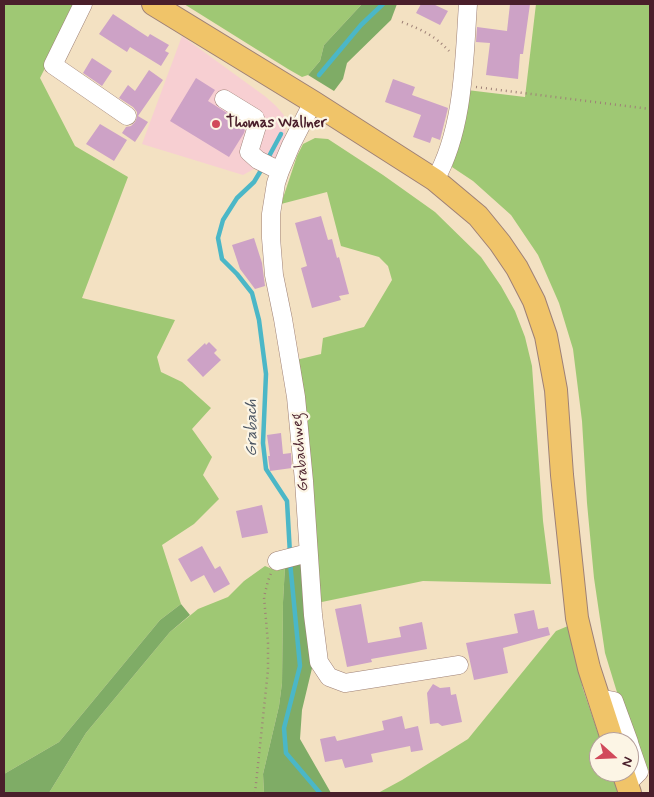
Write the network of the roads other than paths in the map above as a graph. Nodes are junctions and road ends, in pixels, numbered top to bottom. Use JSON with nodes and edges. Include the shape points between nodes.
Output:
{"nodes":[{"id":1,"x":83,"y":4,"type":"edge"},
{"id":2,"x":153,"y":4,"type":"edge"},
{"id":3,"x":468,"y":4,"type":"edge"},
{"id":4,"x":224,"y":99,"type":"dead end"},
{"id":5,"x":313,"y":102,"type":"junction"},
{"id":6,"x":125,"y":122,"type":"dead end"},
{"id":7,"x":270,"y":166,"type":"junction"},
{"id":8,"x":435,"y":180,"type":"junction"},
{"id":9,"x":459,"y":665,"type":"dead end"},
{"id":10,"x":599,"y":698,"type":"junction"},
{"id":11,"x":610,"y":732,"type":"edge"},
{"id":12,"x":625,"y":732,"type":"edge"}],
"edges":[{"from":1,"to":6,"type":"street","via":[[53,65]]},
{"from":2,"to":5,"type":"main road"},
{"from":3,"to":8,"type":"street","via":[[462,85],[452,140]]},
{"from":4,"to":7,"type":"street","via":[[256,118],[250,152]]},
{"from":5,"to":7,"type":"street","name":"Grabachweg","via":[[291,144]]},
{"from":5,"to":8,"type":"main road"},
{"from":7,"to":9,"type":"street","name":"Grabachweg","via":[[276,183],[271,214],[274,275],[296,397],[304,482],[292,557],[313,615],[319,662],[329,677],[346,683]]},
{"from":8,"to":10,"type":"main road","via":[[478,216],[500,243],[534,301],[546,336],[556,390],[577,618]]},
{"from":10,"to":11,"type":"main road"},
{"from":10,"to":12,"type":"street","via":[[614,702]]}]}
